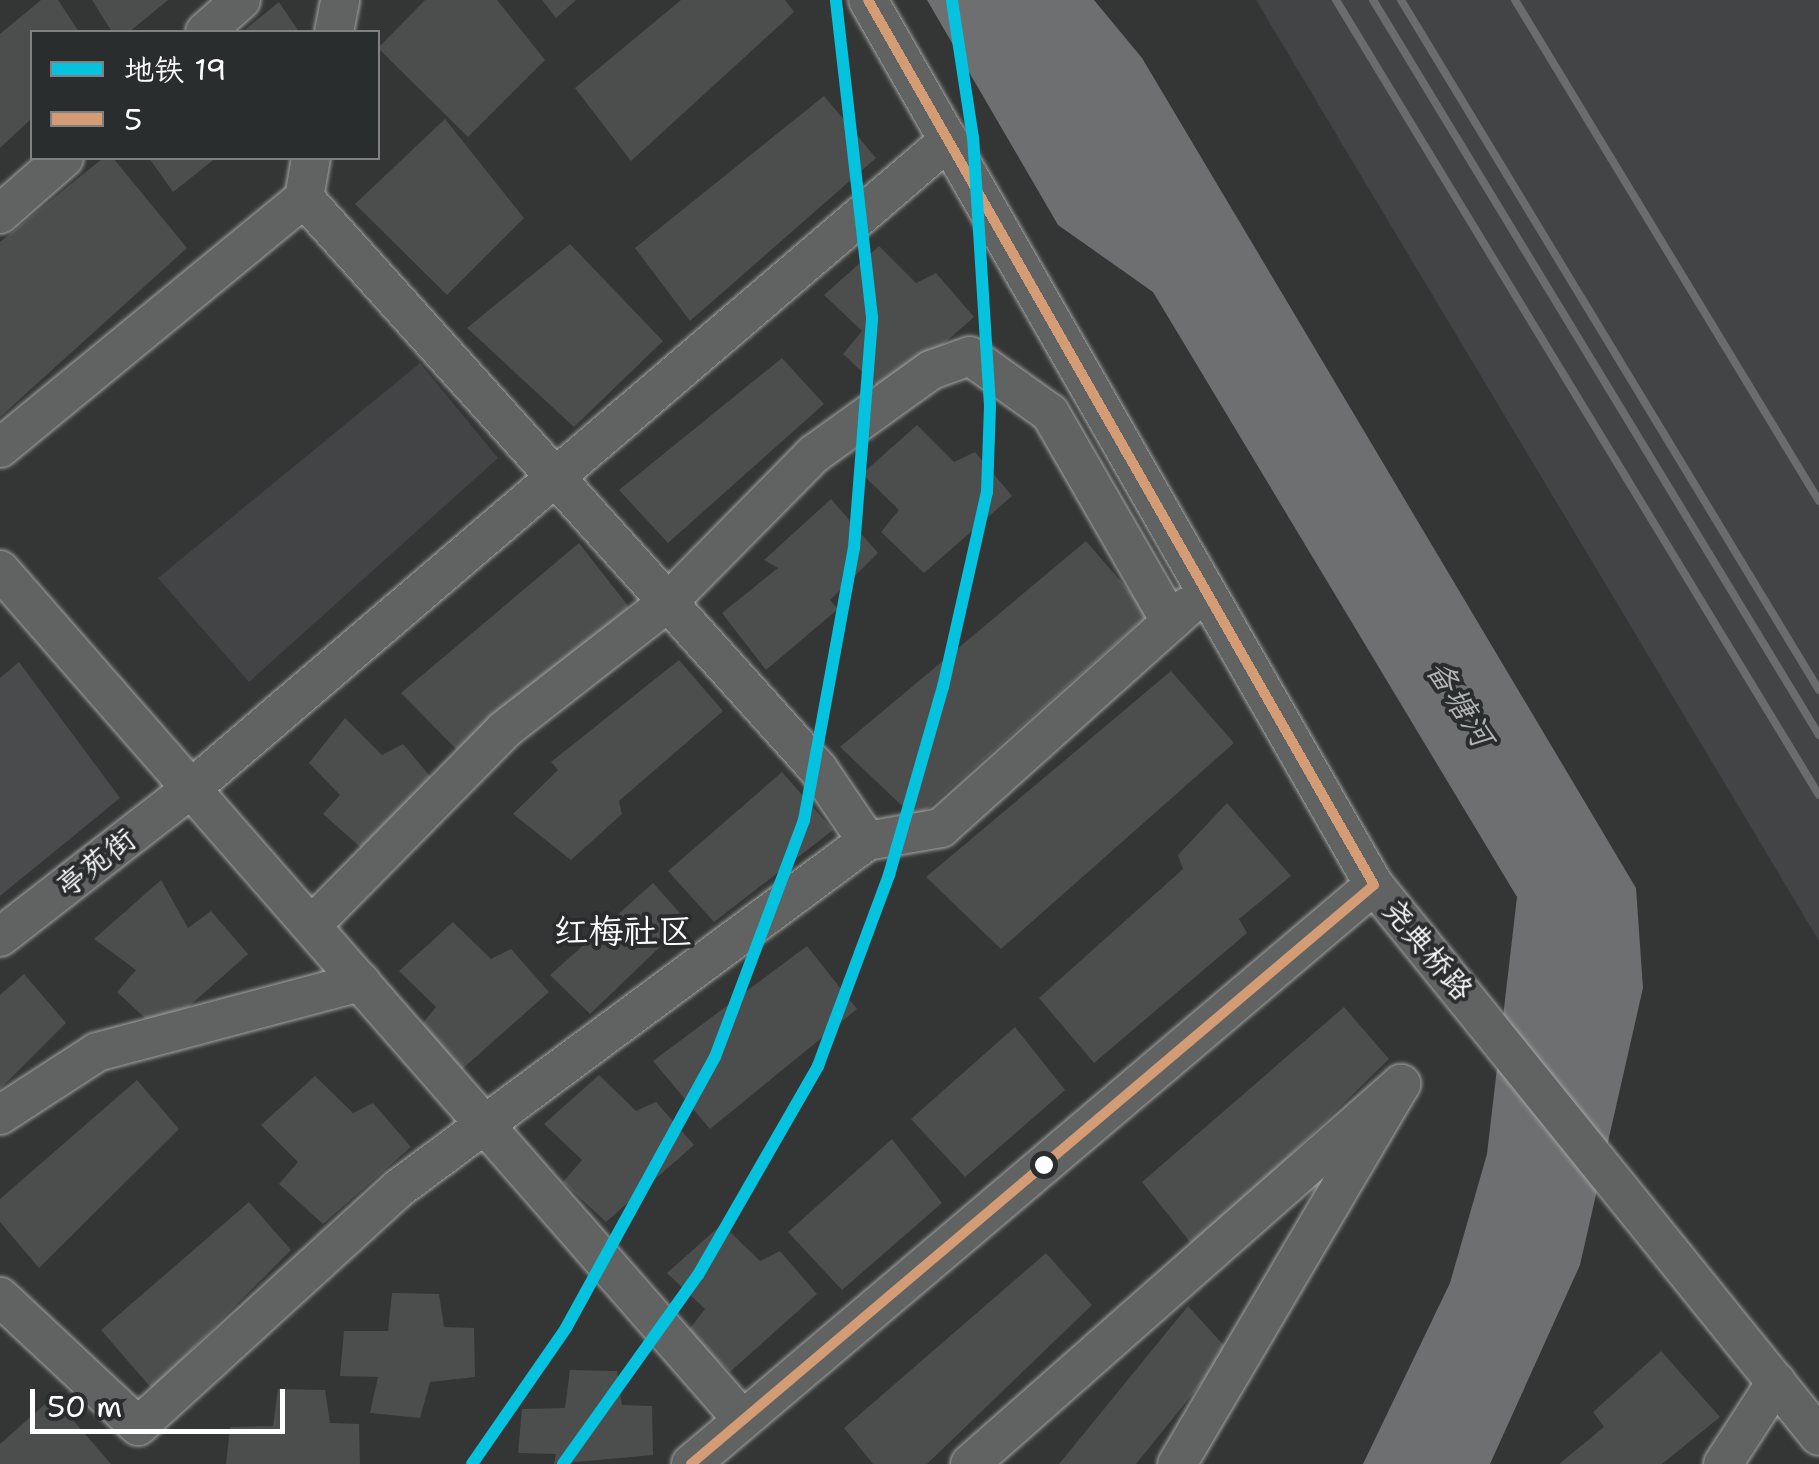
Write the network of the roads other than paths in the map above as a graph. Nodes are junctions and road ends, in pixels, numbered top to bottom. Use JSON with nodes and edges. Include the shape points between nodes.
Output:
{"nodes":[{"id":1,"x":241,"y":0,"type":"edge"},
{"id":2,"x":340,"y":0,"type":"edge"},
{"id":3,"x":868,"y":0,"type":"edge"},
{"id":4,"x":207,"y":30,"type":"edge"},
{"id":5,"x":334,"y":30,"type":"edge"},
{"id":6,"x":949,"y":140,"type":"junction"},
{"id":7,"x":62,"y":160,"type":"edge"},
{"id":8,"x":311,"y":160,"type":"edge"},
{"id":9,"x":304,"y":198,"type":"junction"},
{"id":10,"x":0,"y":214,"type":"edge"},
{"id":11,"x":0,"y":448,"type":"edge"},
{"id":12,"x":554,"y":479,"type":"junction"},
{"id":13,"x":0,"y":570,"type":"edge"},
{"id":14,"x":1209,"y":588,"type":"junction"},
{"id":15,"x":666,"y":603,"type":"junction"},
{"id":16,"x":1170,"y":621,"type":"junction"},
{"id":17,"x":192,"y":788,"type":"junction"},
{"id":18,"x":867,"y":841,"type":"junction"},
{"id":19,"x":1374,"y":886,"type":"junction"},
{"id":20,"x":312,"y":926,"type":"junction"},
{"id":21,"x":0,"y":937,"type":"edge"},
{"id":22,"x":361,"y":982,"type":"junction"},
{"id":23,"x":0,"y":1115,"type":"edge"},
{"id":24,"x":486,"y":1126,"type":"junction"},
{"id":25,"x":0,"y":1296,"type":"edge"},
{"id":26,"x":1776,"y":1382,"type":"junction"},
{"id":27,"x":742,"y":1419,"type":"junction"},
{"id":28,"x":1819,"y":1436,"type":"edge"},
{"id":29,"x":691,"y":1464,"type":"edge"},
{"id":30,"x":970,"y":1464,"type":"edge"},
{"id":31,"x":1177,"y":1464,"type":"edge"},
{"id":32,"x":1724,"y":1464,"type":"edge"}],
"edges":[{"from":1,"to":4,"type":"street"},
{"from":2,"to":5,"type":"street"},
{"from":3,"to":6,"type":"street","name":"尧典桥路"},
{"from":6,"to":12,"type":"street","name":"亭苑街"},
{"from":6,"to":14,"type":"street","name":"尧典桥路"},
{"from":7,"to":10,"type":"street"},
{"from":8,"to":9,"type":"street"},
{"from":9,"to":11,"type":"street"},
{"from":9,"to":12,"type":"street"},
{"from":12,"to":15,"type":"street"},
{"from":12,"to":17,"type":"street","name":"亭苑街"},
{"from":13,"to":17,"type":"street"},
{"from":14,"to":16,"type":"street"},
{"from":14,"to":19,"type":"street","name":"尧典桥路"},
{"from":15,"to":16,"type":"street","via":[[814,454],[931,370],[970,356],[1050,412]]},
{"from":15,"to":18,"type":"street","via":[[818,768]]},
{"from":15,"to":20,"type":"street","via":[[504,730]]},
{"from":16,"to":18,"type":"street","via":[[941,828]]},
{"from":17,"to":20,"type":"street"},
{"from":17,"to":21,"type":"street","name":"亭苑街"},
{"from":18,"to":24,"type":"street"},
{"from":19,"to":26,"type":"street","name":"尧典桥路"},
{"from":19,"to":27,"type":"street"},
{"from":20,"to":22,"type":"street"},
{"from":22,"to":23,"type":"street","via":[[96,1052]]},
{"from":22,"to":24,"type":"street"},
{"from":24,"to":25,"type":"street","via":[[399,1188],[138,1426]]},
{"from":24,"to":27,"type":"street"},
{"from":26,"to":28,"type":"street","name":"尧典桥路"},
{"from":26,"to":32,"type":"street"},
{"from":27,"to":29,"type":"street"},
{"from":30,"to":31,"type":"street","via":[[1401,1084]]}]}
